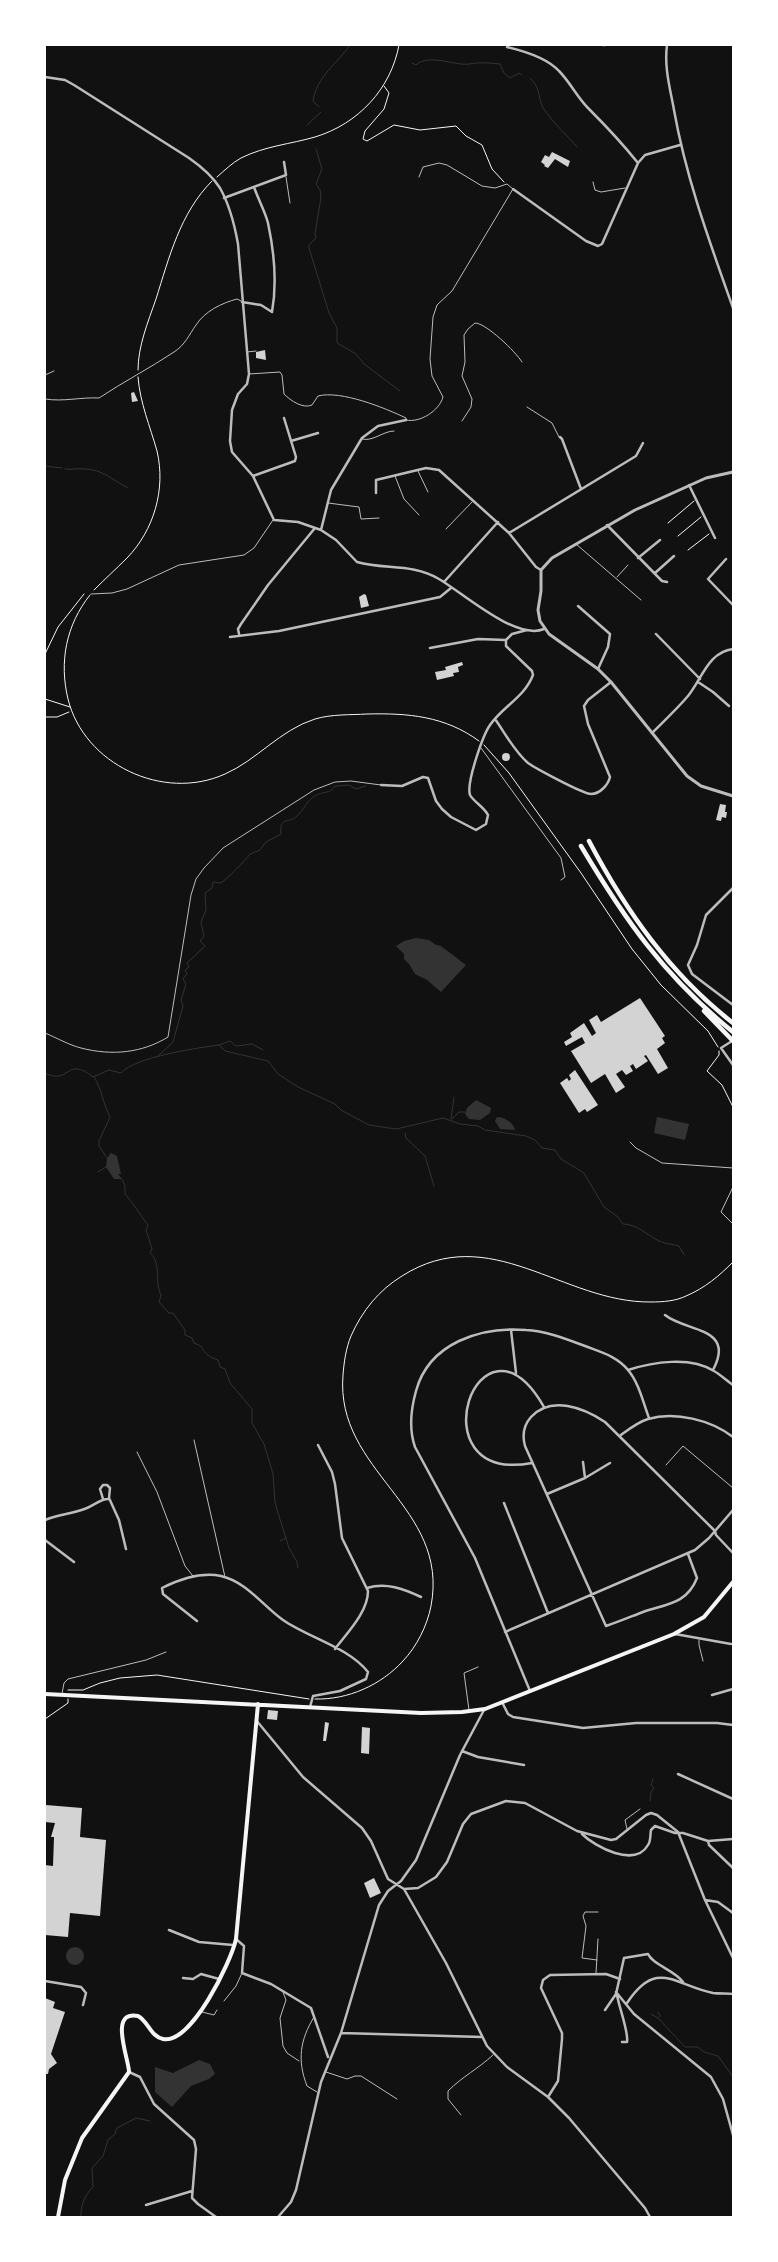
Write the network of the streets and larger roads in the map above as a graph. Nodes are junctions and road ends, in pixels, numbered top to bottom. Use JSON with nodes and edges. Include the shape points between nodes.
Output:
{"nodes":[{"id":1,"x":667,"y":45,"type":"edge"},
{"id":2,"x":507,"y":47,"type":"dead end"},
{"id":3,"x":45,"y":77,"type":"edge"},
{"id":4,"x":680,"y":144,"type":"junction"},
{"id":5,"x":284,"y":162,"type":"dead end"},
{"id":6,"x":638,"y":163,"type":"junction"},
{"id":7,"x":254,"y":187,"type":"junction"},
{"id":8,"x":513,"y":189,"type":"road end"},
{"id":9,"x":224,"y":198,"type":"junction"},
{"id":10,"x":242,"y":302,"type":"junction"},
{"id":11,"x":733,"y":308,"type":"edge"},
{"id":12,"x":284,"y":418,"type":"dead end"},
{"id":13,"x":406,"y":420,"type":"road end"},
{"id":14,"x":318,"y":432,"type":"dead end"},
{"id":15,"x":560,"y":437,"type":"road end"},
{"id":16,"x":291,"y":441,"type":"junction"},
{"id":17,"x":643,"y":443,"type":"dead end"},
{"id":18,"x":733,"y":472,"type":"edge"},
{"id":19,"x":253,"y":476,"type":"junction"},
{"id":20,"x":689,"y":485,"type":"junction"},
{"id":21,"x":581,"y":490,"type":"junction"},
{"id":22,"x":376,"y":493,"type":"dead end"},
{"id":23,"x":498,"y":522,"type":"junction"},
{"id":24,"x":607,"y":526,"type":"junction"},
{"id":25,"x":315,"y":528,"type":"junction"},
{"id":26,"x":321,"y":530,"type":"junction"},
{"id":27,"x":509,"y":534,"type":"junction"},
{"id":28,"x":716,"y":538,"type":"dead end"},
{"id":29,"x":660,"y":540,"type":"dead end"},
{"id":30,"x":674,"y":556,"type":"dead end"},
{"id":31,"x":638,"y":558,"type":"junction"},
{"id":32,"x":726,"y":558,"type":"dead end"},
{"id":33,"x":542,"y":570,"type":"junction"},
{"id":34,"x":655,"y":574,"type":"junction"},
{"id":35,"x":444,"y":582,"type":"junction"},
{"id":36,"x":667,"y":582,"type":"dead end"},
{"id":37,"x":451,"y":588,"type":"junction"},
{"id":38,"x":733,"y":605,"type":"edge"},
{"id":39,"x":578,"y":606,"type":"dead end"},
{"id":40,"x":544,"y":628,"type":"junction"},
{"id":41,"x":527,"y":630,"type":"junction"},
{"id":42,"x":239,"y":634,"type":"junction"},
{"id":43,"x":656,"y":634,"type":"dead end"},
{"id":44,"x":230,"y":637,"type":"dead end"},
{"id":45,"x":506,"y":640,"type":"junction"},
{"id":46,"x":430,"y":648,"type":"dead end"},
{"id":47,"x":733,"y":649,"type":"edge"},
{"id":48,"x":598,"y":669,"type":"junction"},
{"id":49,"x":699,"y":680,"type":"junction"},
{"id":50,"x":611,"y":682,"type":"junction"},
{"id":51,"x":729,"y":706,"type":"dead end"},
{"id":52,"x":495,"y":719,"type":"junction"},
{"id":53,"x":652,"y":733,"type":"junction"},
{"id":54,"x":382,"y":785,"type":"road end"},
{"id":55,"x":733,"y":796,"type":"edge"},
{"id":56,"x":588,"y":841,"type":"dead end"},
{"id":57,"x":581,"y":846,"type":"dead end"},
{"id":58,"x":733,"y":888,"type":"edge"},
{"id":59,"x":699,"y":1003,"type":"junction"},
{"id":60,"x":733,"y":1005,"type":"edge"},
{"id":61,"x":733,"y":1023,"type":"edge"},
{"id":62,"x":733,"y":1032,"type":"edge"},
{"id":63,"x":732,"y":1040,"type":"edge"},
{"id":64,"x":733,"y":1065,"type":"edge"},
{"id":65,"x":665,"y":1315,"type":"dead end"},
{"id":66,"x":511,"y":1330,"type":"junction"},
{"id":67,"x":628,"y":1370,"type":"junction"},
{"id":68,"x":713,"y":1370,"type":"junction"},
{"id":69,"x":516,"y":1373,"type":"junction"},
{"id":70,"x":733,"y":1386,"type":"edge"},
{"id":71,"x":544,"y":1407,"type":"junction"},
{"id":72,"x":649,"y":1418,"type":"junction"},
{"id":73,"x":733,"y":1429,"type":"edge"},
{"id":74,"x":729,"y":1434,"type":"junction"},
{"id":75,"x":621,"y":1435,"type":"junction"},
{"id":76,"x":733,"y":1437,"type":"edge"},
{"id":77,"x":318,"y":1445,"type":"dead end"},
{"id":78,"x":583,"y":1462,"type":"dead end"},
{"id":79,"x":532,"y":1463,"type":"junction"},
{"id":80,"x":610,"y":1463,"type":"dead end"},
{"id":81,"x":585,"y":1478,"type":"junction"},
{"id":82,"x":547,"y":1494,"type":"junction"},
{"id":83,"x":103,"y":1499,"type":"junction"},
{"id":84,"x":110,"y":1500,"type":"junction"},
{"id":85,"x":504,"y":1503,"type":"dead end"},
{"id":86,"x":733,"y":1510,"type":"edge"},
{"id":87,"x":45,"y":1520,"type":"edge"},
{"id":88,"x":715,"y":1531,"type":"junction"},
{"id":89,"x":45,"y":1540,"type":"edge"},
{"id":90,"x":126,"y":1549,"type":"dead end"},
{"id":91,"x":733,"y":1553,"type":"edge"},
{"id":92,"x":688,"y":1554,"type":"junction"},
{"id":93,"x":74,"y":1562,"type":"dead end"},
{"id":94,"x":733,"y":1582,"type":"edge"},
{"id":95,"x":367,"y":1588,"type":"junction"},
{"id":96,"x":591,"y":1594,"type":"junction"},
{"id":97,"x":420,"y":1597,"type":"dead end"},
{"id":98,"x":548,"y":1613,"type":"junction"},
{"id":99,"x":197,"y":1621,"type":"dead end"},
{"id":100,"x":505,"y":1632,"type":"junction"},
{"id":101,"x":674,"y":1634,"type":"junction"},
{"id":102,"x":731,"y":1644,"type":"dead end"},
{"id":103,"x":335,"y":1649,"type":"junction"},
{"id":104,"x":733,"y":1689,"type":"edge"},
{"id":105,"x":530,"y":1691,"type":"junction"},
{"id":106,"x":45,"y":1694,"type":"edge"},
{"id":107,"x":712,"y":1695,"type":"dead end"},
{"id":108,"x":502,"y":1702,"type":"junction"},
{"id":109,"x":258,"y":1704,"type":"junction"},
{"id":110,"x":310,"y":1707,"type":"junction"},
{"id":111,"x":485,"y":1709,"type":"junction"},
{"id":112,"x":256,"y":1720,"type":"junction"},
{"id":113,"x":733,"y":1725,"type":"edge"},
{"id":114,"x":462,"y":1751,"type":"junction"},
{"id":115,"x":524,"y":1765,"type":"dead end"},
{"id":116,"x":678,"y":1774,"type":"dead end"},
{"id":117,"x":733,"y":1799,"type":"edge"},
{"id":118,"x":678,"y":1832,"type":"junction"},
{"id":119,"x":582,"y":1833,"type":"junction"},
{"id":120,"x":733,"y":1839,"type":"edge"},
{"id":121,"x":708,"y":1841,"type":"junction"},
{"id":122,"x":733,"y":1868,"type":"edge"},
{"id":123,"x":396,"y":1885,"type":"junction"},
{"id":124,"x":404,"y":1889,"type":"junction"},
{"id":125,"x":705,"y":1900,"type":"junction"},
{"id":126,"x":733,"y":1914,"type":"edge"},
{"id":127,"x":169,"y":1930,"type":"dead end"},
{"id":128,"x":236,"y":1939,"type":"junction"},
{"id":129,"x":235,"y":1945,"type":"junction"},
{"id":130,"x":733,"y":1958,"type":"edge"},
{"id":131,"x":183,"y":1978,"type":"dead end"},
{"id":132,"x":219,"y":1979,"type":"junction"},
{"id":133,"x":620,"y":1979,"type":"junction"},
{"id":134,"x":45,"y":1982,"type":"edge"},
{"id":135,"x":683,"y":1982,"type":"junction"},
{"id":136,"x":616,"y":1993,"type":"junction"},
{"id":137,"x":733,"y":1994,"type":"edge"},
{"id":138,"x":627,"y":2002,"type":"junction"},
{"id":139,"x":83,"y":2005,"type":"dead end"},
{"id":140,"x":605,"y":2010,"type":"dead end"},
{"id":141,"x":341,"y":2033,"type":"junction"},
{"id":142,"x":482,"y":2037,"type":"junction"},
{"id":143,"x":622,"y":2042,"type":"dead end"},
{"id":144,"x":329,"y":2058,"type":"junction"},
{"id":145,"x":129,"y":2072,"type":"junction"},
{"id":146,"x":548,"y":2097,"type":"junction"},
{"id":147,"x":733,"y":2135,"type":"edge"},
{"id":148,"x":192,"y":2191,"type":"junction"},
{"id":149,"x":146,"y":2205,"type":"dead end"},
{"id":150,"x":58,"y":2217,"type":"edge"},
{"id":151,"x":216,"y":2217,"type":"edge"},
{"id":152,"x":278,"y":2217,"type":"edge"},
{"id":153,"x":650,"y":2217,"type":"edge"}],
"edges":[{"from":1,"to":4,"type":"street","via":[[665,58]]},
{"from":2,"to":6,"type":"street","via":[[552,64]]},
{"from":3,"to":9,"type":"street","via":[[74,85],[185,155],[220,187]]},
{"from":4,"to":6,"type":"street","via":[[645,155]]},
{"from":4,"to":11,"type":"street","via":[[706,233]]},
{"from":5,"to":7,"type":"street","via":[[286,175]]},
{"from":6,"to":8,"type":"street","via":[[602,244],[596,246]]},
{"from":7,"to":9,"type":"street"},
{"from":7,"to":10,"type":"street","via":[[271,240],[272,312],[261,305]]},
{"from":9,"to":10,"type":"street","via":[[236,233]]},
{"from":10,"to":19,"type":"street","via":[[248,374],[247,384],[234,402],[230,440],[237,460]]},
{"from":12,"to":16,"type":"street"},
{"from":13,"to":26,"type":"street","via":[[378,426],[362,439],[335,479]]},
{"from":14,"to":16,"type":"street"},
{"from":15,"to":21,"type":"street"},
{"from":16,"to":19,"type":"street","via":[[295,461]]},
{"from":17,"to":21,"type":"street","via":[[636,456]]},
{"from":18,"to":20,"type":"street","via":[[713,475]]},
{"from":19,"to":25,"type":"street","via":[[274,520],[298,522]]},
{"from":20,"to":24,"type":"street"},
{"from":20,"to":28,"type":"street"},
{"from":21,"to":27,"type":"street"},
{"from":22,"to":23,"type":"street","via":[[376,480],[417,470],[439,470]]},
{"from":23,"to":27,"type":"street"},
{"from":23,"to":35,"type":"street"},
{"from":24,"to":31,"type":"street"},
{"from":24,"to":33,"type":"street","via":[[552,558]]},
{"from":25,"to":26,"type":"street"},
{"from":25,"to":42,"type":"street","via":[[268,585],[238,629]]},
{"from":26,"to":35,"type":"street","via":[[357,562],[405,567]]},
{"from":27,"to":33,"type":"street"},
{"from":29,"to":31,"type":"street"},
{"from":30,"to":34,"type":"street"},
{"from":31,"to":34,"type":"street"},
{"from":32,"to":38,"type":"street","via":[[708,578]]},
{"from":33,"to":40,"type":"street","via":[[538,614]]},
{"from":34,"to":36,"type":"street"},
{"from":35,"to":37,"type":"street"},
{"from":37,"to":41,"type":"street","via":[[483,609]]},
{"from":37,"to":42,"type":"street","via":[[440,597],[362,614],[279,631]]},
{"from":39,"to":48,"type":"street","via":[[610,634]]},
{"from":40,"to":41,"type":"street"},
{"from":40,"to":48,"type":"street"},
{"from":41,"to":45,"type":"street","via":[[512,634]]},
{"from":42,"to":44,"type":"street"},
{"from":43,"to":49,"type":"street"},
{"from":45,"to":46,"type":"street","via":[[478,639]]},
{"from":45,"to":52,"type":"street","via":[[506,646],[533,675],[519,698]]},
{"from":47,"to":49,"type":"street","via":[[714,658]]},
{"from":48,"to":50,"type":"street"},
{"from":49,"to":51,"type":"street"},
{"from":49,"to":53,"type":"street","via":[[683,702]]},
{"from":50,"to":52,"type":"street","via":[[584,706],[610,777],[595,793],[583,792],[529,764]]},
{"from":50,"to":53,"type":"street"},
{"from":52,"to":54,"type":"street","via":[[480,747],[469,788],[471,796],[486,811],[488,819],[485,826],[476,830],[442,809],[428,778],[402,786]]},
{"from":53,"to":55,"type":"street","via":[[693,782]]},
{"from":56,"to":61,"type":"highway","via":[[619,896],[650,939],[695,990]]},
{"from":57,"to":59,"type":"highway","via":[[636,933]]},
{"from":58,"to":60,"type":"street","via":[[706,915],[688,965],[692,974]]},
{"from":59,"to":62,"type":"highway"},
{"from":59,"to":63,"type":"highway"},
{"from":63,"to":64,"type":"street","via":[[721,1048]]},
{"from":65,"to":68,"type":"street","via":[[679,1323],[702,1329],[713,1339],[718,1358]]},
{"from":66,"to":67,"type":"street","via":[[564,1338],[608,1355]]},
{"from":66,"to":69,"type":"street"},
{"from":66,"to":100,"type":"street","via":[[466,1337],[441,1352],[420,1379],[412,1413],[415,1447],[475,1558]]},
{"from":67,"to":68,"type":"street","via":[[671,1363],[700,1365]]},
{"from":67,"to":72,"type":"street"},
{"from":68,"to":70,"type":"street"},
{"from":69,"to":71,"type":"street","via":[[531,1386]]},
{"from":69,"to":79,"type":"street","via":[[497,1371],[479,1382],[470,1396],[467,1409],[470,1438],[478,1452],[490,1461],[510,1466]]},
{"from":71,"to":75,"type":"street","via":[[565,1406],[589,1412]]},
{"from":71,"to":79,"type":"street","via":[[530,1418],[524,1431],[525,1446]]},
{"from":72,"to":74,"type":"street","via":[[690,1418]]},
{"from":72,"to":75,"type":"street"},
{"from":73,"to":74,"type":"street"},
{"from":74,"to":76,"type":"street"},
{"from":75,"to":88,"type":"street"},
{"from":77,"to":95,"type":"street","via":[[334,1477],[342,1538]]},
{"from":78,"to":81,"type":"street"},
{"from":79,"to":82,"type":"street"},
{"from":80,"to":81,"type":"street"},
{"from":81,"to":82,"type":"street"},
{"from":82,"to":96,"type":"street"},
{"from":83,"to":84,"type":"street"},
{"from":83,"to":84,"type":"street","via":[[100,1489],[105,1484],[110,1488]]},
{"from":83,"to":87,"type":"street","via":[[88,1508]]},
{"from":84,"to":90,"type":"street"},
{"from":85,"to":98,"type":"street"},
{"from":86,"to":88,"type":"street"},
{"from":88,"to":91,"type":"street"},
{"from":88,"to":92,"type":"street","via":[[703,1545]]},
{"from":89,"to":93,"type":"street"},
{"from":92,"to":96,"type":"street"},
{"from":92,"to":96,"type":"street","via":[[697,1578],[693,1588],[687,1596],[664,1608],[606,1626]]},
{"from":94,"to":101,"type":"main road","via":[[704,1617]]},
{"from":95,"to":97,"type":"street","via":[[396,1587]]},
{"from":95,"to":103,"type":"street","via":[[368,1596],[356,1622]]},
{"from":96,"to":98,"type":"street"},
{"from":98,"to":100,"type":"street"},
{"from":99,"to":103,"type":"street","via":[[161,1590],[193,1576],[213,1575],[226,1578],[258,1597],[285,1621]]},
{"from":100,"to":105,"type":"street"},
{"from":101,"to":102,"type":"street"},
{"from":101,"to":105,"type":"main road"},
{"from":103,"to":110,"type":"street","via":[[363,1666],[368,1675],[356,1685],[316,1695],[311,1699]]},
{"from":104,"to":107,"type":"street"},
{"from":105,"to":108,"type":"main road"},
{"from":106,"to":109,"type":"main road"},
{"from":108,"to":111,"type":"main road"},
{"from":108,"to":113,"type":"street","via":[[513,1717],[578,1728],[636,1723],[716,1722]]},
{"from":109,"to":110,"type":"main road"},
{"from":109,"to":112,"type":"main road"},
{"from":110,"to":111,"type":"main road","via":[[421,1713]]},
{"from":111,"to":114,"type":"street"},
{"from":112,"to":123,"type":"street","via":[[303,1777],[362,1828],[388,1879]]},
{"from":112,"to":128,"type":"main road"},
{"from":114,"to":115,"type":"street"},
{"from":114,"to":123,"type":"street","via":[[416,1860]]},
{"from":116,"to":117,"type":"street"},
{"from":118,"to":119,"type":"street","via":[[651,1813],[616,1839]]},
{"from":118,"to":119,"type":"street","via":[[655,1826],[650,1830],[648,1846],[641,1852],[626,1855],[601,1847]]},
{"from":118,"to":121,"type":"street"},
{"from":118,"to":125,"type":"street"},
{"from":119,"to":124,"type":"street","via":[[520,1801],[498,1803],[468,1816],[447,1862],[436,1877],[418,1888]]},
{"from":120,"to":121,"type":"street"},
{"from":121,"to":122,"type":"street"},
{"from":123,"to":124,"type":"street"},
{"from":123,"to":141,"type":"street","via":[[388,1891],[374,1916],[366,1954]]},
{"from":124,"to":142,"type":"street","via":[[446,1963]]},
{"from":125,"to":126,"type":"street","via":[[718,1902]]},
{"from":125,"to":130,"type":"street"},
{"from":127,"to":129,"type":"street","via":[[199,1942]]},
{"from":128,"to":129,"type":"main road"},
{"from":128,"to":144,"type":"street","via":[[244,1946],[242,1974],[261,1979],[312,2008]]},
{"from":129,"to":132,"type":"main road"},
{"from":131,"to":132,"type":"street","via":[[194,1979],[202,1974]]},
{"from":132,"to":145,"type":"main road","via":[[201,2012],[176,2037],[168,2040],[159,2038],[138,2016],[125,2020],[121,2030]]},
{"from":133,"to":135,"type":"street","via":[[622,1959],[648,1954]]},
{"from":133,"to":136,"type":"street"},
{"from":133,"to":146,"type":"street","via":[[596,1974],[551,1975],[543,1980],[540,1988],[562,2033],[558,2081]]},
{"from":134,"to":139,"type":"street","via":[[81,1987],[86,1993]]},
{"from":135,"to":137,"type":"street","via":[[713,1992]]},
{"from":135,"to":138,"type":"street","via":[[664,1978],[646,1982],[639,1985]]},
{"from":136,"to":138,"type":"street"},
{"from":136,"to":140,"type":"street"},
{"from":136,"to":143,"type":"street","via":[[628,2034],[627,2042]]},
{"from":138,"to":147,"type":"street","via":[[634,2014],[711,2077],[723,2099]]},
{"from":141,"to":142,"type":"street"},
{"from":141,"to":144,"type":"street"},
{"from":142,"to":146,"type":"street","via":[[507,2067]]},
{"from":144,"to":152,"type":"street","via":[[292,2199]]},
{"from":145,"to":148,"type":"street","via":[[140,2077],[154,2104],[194,2140]]},
{"from":145,"to":150,"type":"main road","via":[[82,2138],[65,2180]]},
{"from":146,"to":153,"type":"street","via":[[617,2173]]},
{"from":148,"to":149,"type":"street"},
{"from":148,"to":151,"type":"street","via":[[194,2201]]}]}
